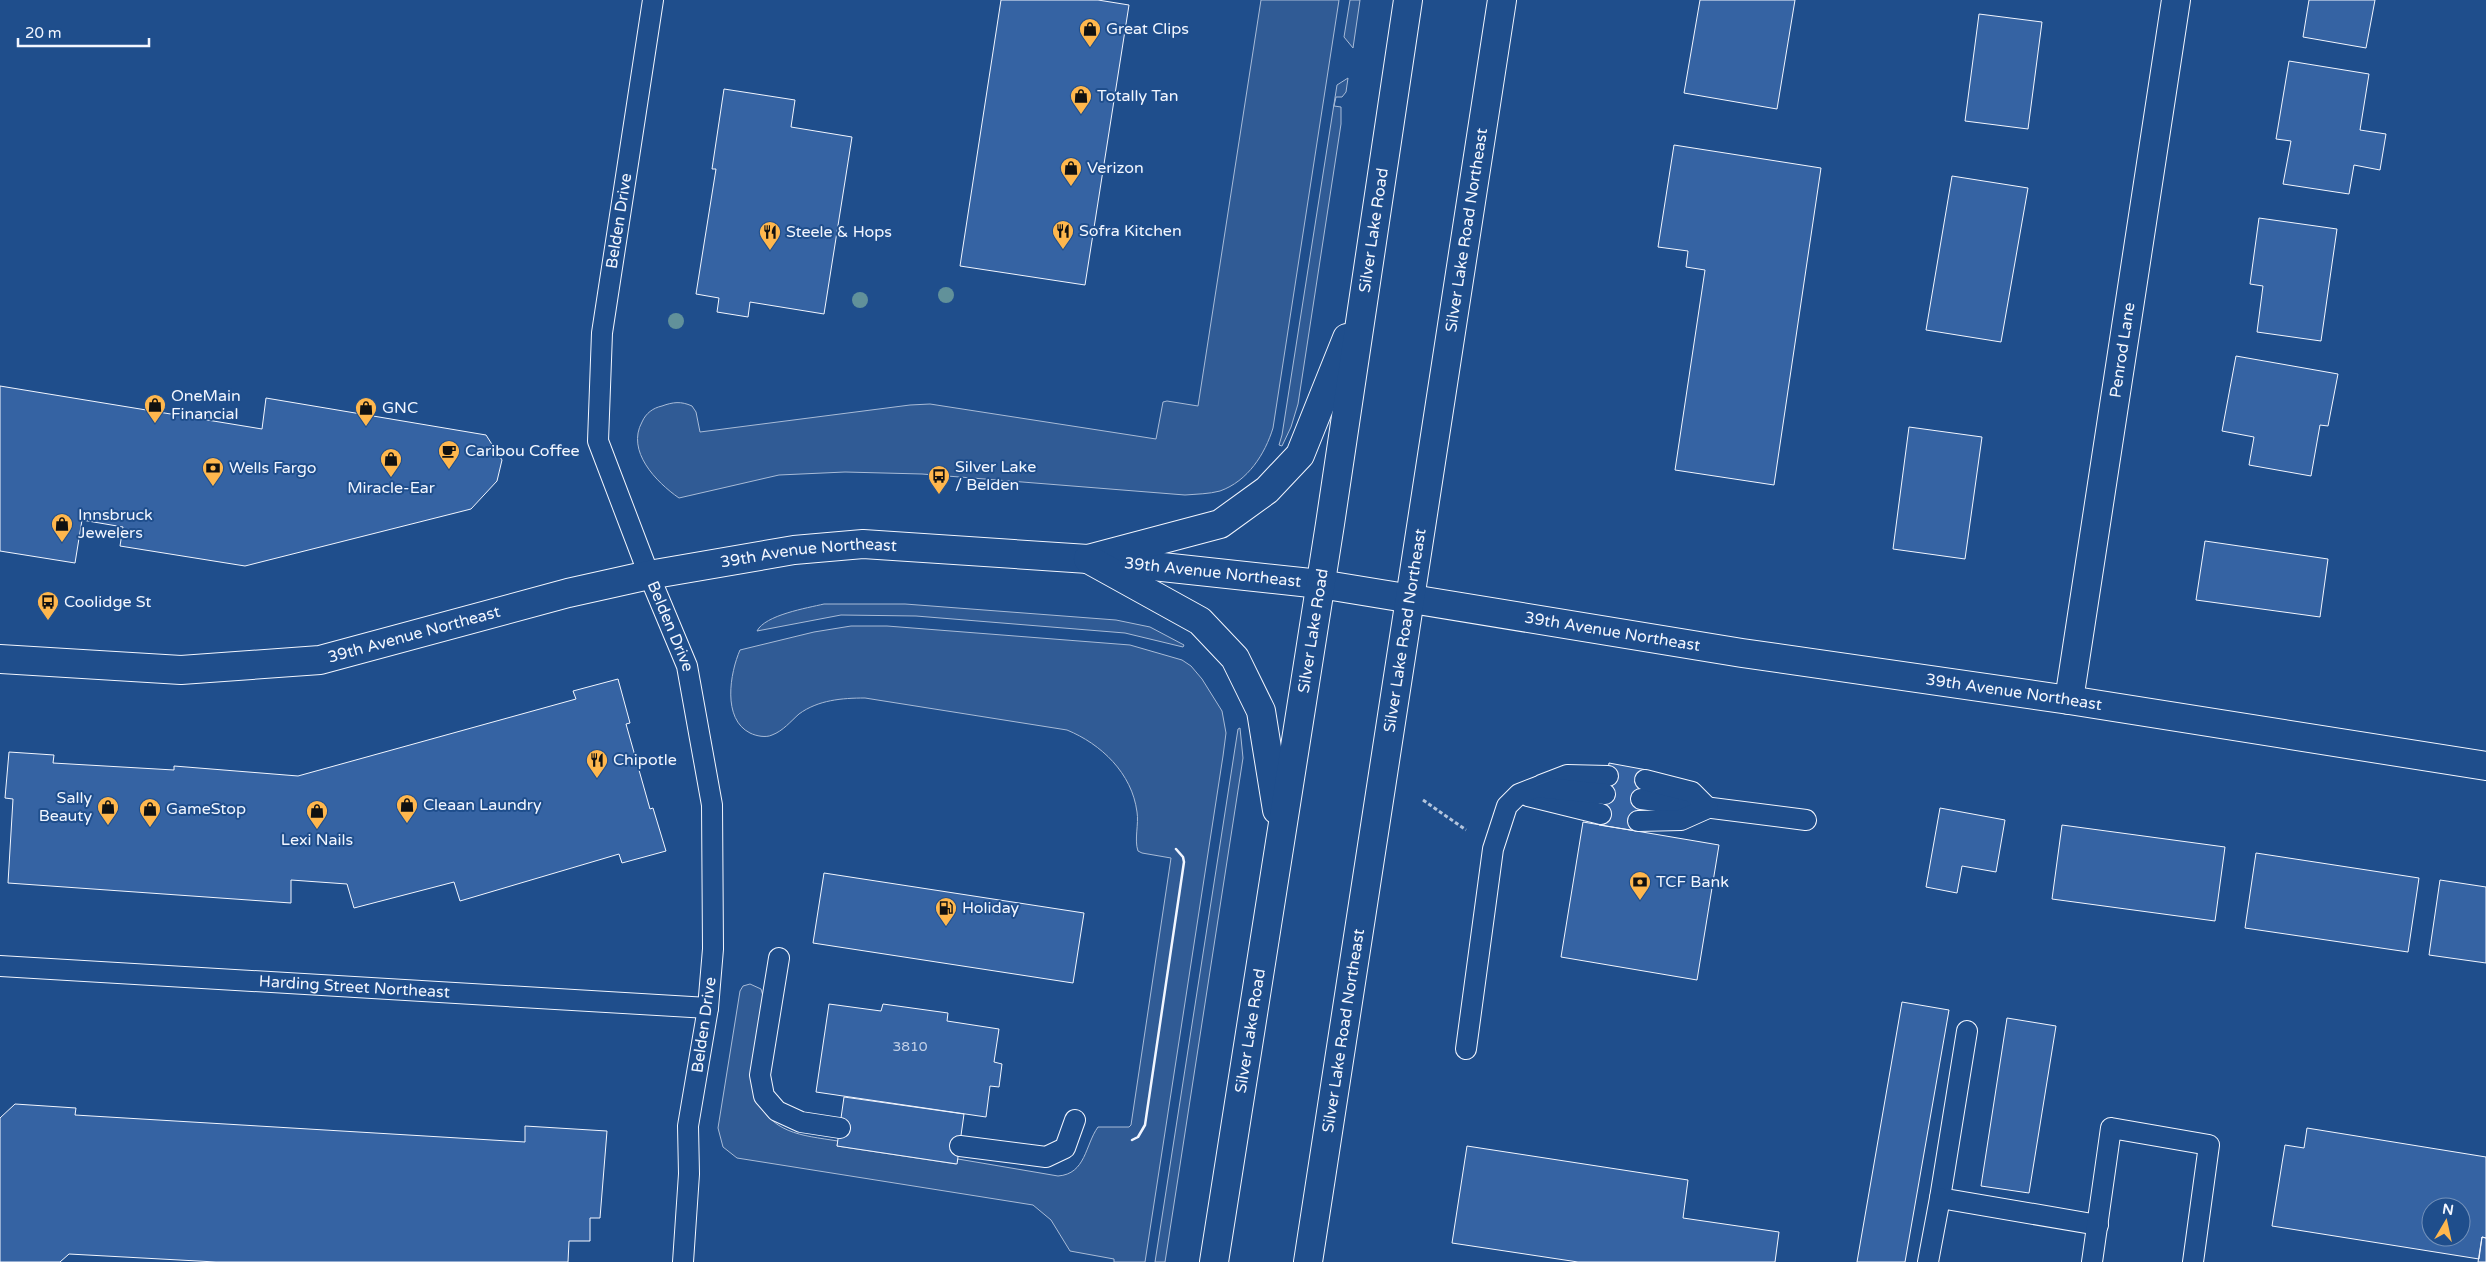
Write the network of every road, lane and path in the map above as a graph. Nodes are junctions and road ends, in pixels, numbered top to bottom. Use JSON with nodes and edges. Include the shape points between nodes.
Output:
{"nodes":[{"id":1,"x":653,"y":0,"type":"edge"},
{"id":2,"x":1408,"y":0,"type":"edge"},
{"id":3,"x":1502,"y":0,"type":"edge"},
{"id":4,"x":2176,"y":0,"type":"edge"},
{"id":5,"x":1364,"y":295,"type":"junction"},
{"id":6,"x":1088,"y":559,"type":"junction"},
{"id":7,"x":649,"y":575,"type":"junction"},
{"id":8,"x":1320,"y":584,"type":"junction"},
{"id":9,"x":1408,"y":600,"type":"junction"},
{"id":10,"x":0,"y":659,"type":"edge"},
{"id":11,"x":2068,"y":700,"type":"junction"},
{"id":12,"x":2486,"y":766,"type":"edge"},
{"id":13,"x":1606,"y":785,"type":"dead end"},
{"id":14,"x":1528,"y":790,"type":"junction"},
{"id":15,"x":1643,"y":790,"type":"dead end"},
{"id":16,"x":1423,"y":800,"type":"dead end"},
{"id":17,"x":1708,"y":808,"type":"junction"},
{"id":18,"x":1601,"y":814,"type":"dead end"},
{"id":19,"x":1806,"y":820,"type":"dead end"},
{"id":20,"x":1638,"y":821,"type":"dead end"},
{"id":21,"x":1281,"y":833,"type":"junction"},
{"id":22,"x":1493,"y":849,"type":"junction"},
{"id":23,"x":779,"y":958,"type":"dead end"},
{"id":24,"x":0,"y":966,"type":"edge"},
{"id":25,"x":708,"y":1008,"type":"junction"},
{"id":26,"x":1967,"y":1031,"type":"dead end"},
{"id":27,"x":1466,"y":1049,"type":"dead end"},
{"id":28,"x":1075,"y":1120,"type":"dead end"},
{"id":29,"x":840,"y":1128,"type":"dead end"},
{"id":30,"x":960,"y":1146,"type":"dead end"},
{"id":31,"x":1940,"y":1198,"type":"junction"},
{"id":32,"x":2098,"y":1225,"type":"junction"},
{"id":33,"x":683,"y":1262,"type":"edge"},
{"id":34,"x":1214,"y":1262,"type":"edge"},
{"id":35,"x":1308,"y":1262,"type":"edge"},
{"id":36,"x":1928,"y":1262,"type":"edge"},
{"id":37,"x":2092,"y":1262,"type":"edge"},
{"id":38,"x":2193,"y":1262,"type":"edge"}],
"edges":[{"from":1,"to":7,"type":"lane","name":"Belden Drive","via":[[602,333],[598,441]]},
{"from":2,"to":5,"type":"main road","name":"Silver Lake Road"},
{"from":3,"to":9,"type":"main road","name":"Silver Lake Road Northeast"},
{"from":4,"to":11,"type":"main road","name":"Penrod Lane"},
{"from":5,"to":6,"type":"main road","via":[[1300,455],[1267,490],[1220,524]]},
{"from":5,"to":8,"type":"main road","name":"Silver Lake Road"},
{"from":6,"to":7,"type":"main road","name":"39th Avenue Northeast","via":[[863,544],[794,550]]},
{"from":6,"to":8,"type":"main road","name":"39th Avenue Northeast"},
{"from":6,"to":21,"type":"main road","via":[[1200,621],[1235,658],[1260,711]]},
{"from":7,"to":10,"type":"main road","name":"39th Avenue Northeast","via":[[568,593],[320,660],[181,670]]},
{"from":7,"to":25,"type":"lane","name":"Belden Drive","via":[[687,666],[712,805],[713,949]]},
{"from":8,"to":9,"type":"main road","name":"39th Avenue Northeast"},
{"from":8,"to":21,"type":"main road","name":"Silver Lake Road"},
{"from":9,"to":11,"type":"main road","name":"39th Avenue Northeast"},
{"from":9,"to":35,"type":"main road","name":"Silver Lake Road Northeast"},
{"from":11,"to":12,"type":"main road","name":"39th Avenue Northeast"},
{"from":13,"to":14,"type":"lane"},
{"from":14,"to":18,"type":"lane"},
{"from":14,"to":22,"type":"lane","via":[[1507,806]]},
{"from":15,"to":17,"type":"lane"},
{"from":16,"to":22,"type":"path"},
{"from":17,"to":19,"type":"lane"},
{"from":17,"to":20,"type":"lane","via":[[1681,820]]},
{"from":21,"to":34,"type":"main road","name":"Silver Lake Road"},
{"from":22,"to":27,"type":"lane"},
{"from":23,"to":29,"type":"lane","via":[[760,1075],[764,1096],[777,1111],[793,1118]]},
{"from":24,"to":25,"type":"lane","name":"Harding Street Northeast"},
{"from":25,"to":33,"type":"lane","name":"Belden Drive","via":[[688,1126],[689,1174]]},
{"from":26,"to":31,"type":"lane"},
{"from":28,"to":30,"type":"lane","via":[[1065,1148],[1046,1157]]},
{"from":31,"to":32,"type":"lane"},
{"from":31,"to":36,"type":"lane"},
{"from":32,"to":37,"type":"lane"},
{"from":32,"to":38,"type":"lane","via":[[2111,1128],[2209,1145]]}]}
